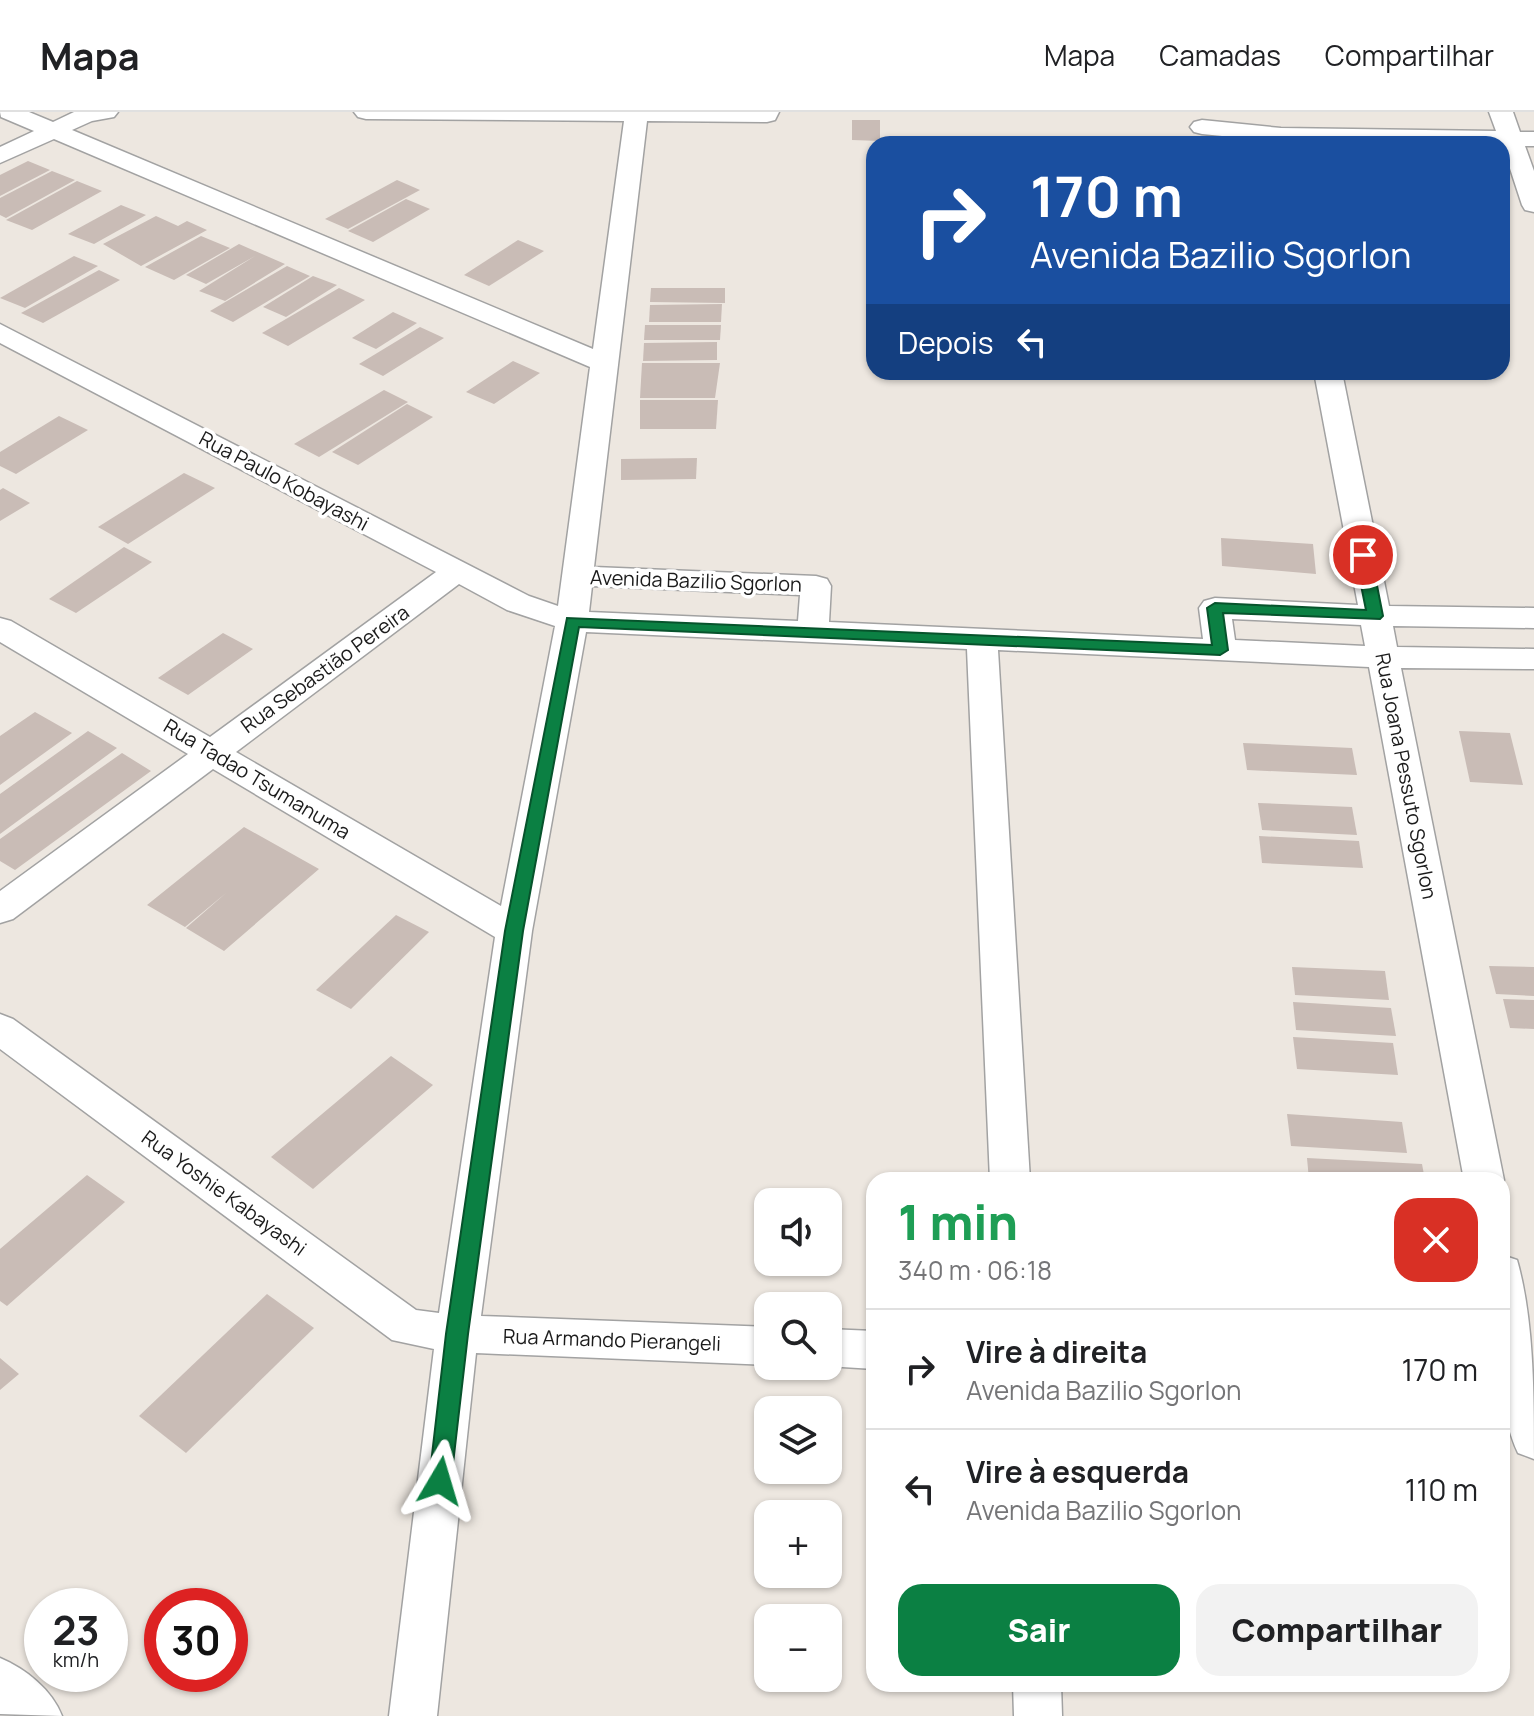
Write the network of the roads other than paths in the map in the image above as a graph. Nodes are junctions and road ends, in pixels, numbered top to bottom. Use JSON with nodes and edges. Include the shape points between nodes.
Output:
{"nodes":[{"id":1,"x":9,"y":112,"type":"edge"},
{"id":2,"x":106,"y":112,"type":"edge"},
{"id":3,"x":366,"y":112,"type":"edge"},
{"id":4,"x":767,"y":112,"type":"edge"},
{"id":5,"x":1501,"y":112,"type":"edge"},
{"id":6,"x":636,"y":114,"type":"junction"},
{"id":7,"x":1202,"y":127,"type":"dead end"},
{"id":8,"x":51,"y":130,"type":"junction"},
{"id":9,"x":1281,"y":130,"type":"edge"},
{"id":10,"x":1462,"y":136,"type":"edge"},
{"id":11,"x":1522,"y":138,"type":"edge"},
{"id":12,"x":0,"y":156,"type":"edge"},
{"id":13,"x":1534,"y":205,"type":"edge"},
{"id":14,"x":0,"y":332,"type":"edge"},
{"id":15,"x":604,"y":363,"type":"junction"},
{"id":16,"x":1330,"y":380,"type":"edge"},
{"id":17,"x":457,"y":571,"type":"junction"},
{"id":18,"x":578,"y":576,"type":"junction"},
{"id":19,"x":1375,"y":616,"type":"junction"},
{"id":20,"x":1534,"y":618,"type":"edge"},
{"id":21,"x":572,"y":621,"type":"junction"},
{"id":22,"x":0,"y":628,"type":"edge"},
{"id":23,"x":813,"y":633,"type":"junction"},
{"id":24,"x":982,"y":640,"type":"junction"},
{"id":25,"x":1220,"y":650,"type":"junction"},
{"id":26,"x":1383,"y":657,"type":"junction"},
{"id":27,"x":1534,"y":659,"type":"edge"},
{"id":28,"x":212,"y":752,"type":"junction"},
{"id":29,"x":0,"y":910,"type":"edge"},
{"id":30,"x":514,"y":931,"type":"junction"},
{"id":31,"x":0,"y":1029,"type":"edge"},
{"id":32,"x":1010,"y":1172,"type":"edge"},
{"id":33,"x":1482,"y":1172,"type":"edge"},
{"id":34,"x":1510,"y":1323,"type":"edge"},
{"id":35,"x":457,"y":1334,"type":"junction"},
{"id":36,"x":754,"y":1345,"type":"edge"},
{"id":37,"x":842,"y":1349,"type":"edge"},
{"id":38,"x":866,"y":1350,"type":"edge"},
{"id":39,"x":1520,"y":1386,"type":"edge"},
{"id":40,"x":1534,"y":1439,"type":"edge"},
{"id":41,"x":0,"y":1682,"type":"edge"},
{"id":42,"x":1037,"y":1692,"type":"edge"},
{"id":43,"x":38,"y":1716,"type":"edge"},
{"id":44,"x":413,"y":1716,"type":"edge"},
{"id":45,"x":1038,"y":1716,"type":"edge"}],
"edges":[{"from":1,"to":8,"type":"street"},
{"from":2,"to":8,"type":"street"},
{"from":3,"to":6,"type":"street"},
{"from":4,"to":6,"type":"street"},
{"from":5,"to":11,"type":"street"},
{"from":6,"to":15,"type":"street"},
{"from":7,"to":9,"type":"street"},
{"from":8,"to":12,"type":"street"},
{"from":8,"to":15,"type":"street"},
{"from":9,"to":10,"type":"street"},
{"from":11,"to":13,"type":"street"},
{"from":14,"to":17,"type":"street","name":"Rua Paulo Kobayashi"},
{"from":15,"to":18,"type":"street"},
{"from":16,"to":19,"type":"street","name":"Rua Joana Pessuto Sgorlon"},
{"from":17,"to":21,"type":"street","name":"Rua Paulo Kobayashi","via":[[518,603]]},
{"from":17,"to":28,"type":"street","name":"Rua Sebastião Pereira"},
{"from":18,"to":21,"type":"street"},
{"from":18,"to":23,"type":"street","name":"Avenida Bazilio Sgorlon","via":[[816,586]]},
{"from":19,"to":20,"type":"street"},
{"from":19,"to":25,"type":"street","via":[[1215,608]]},
{"from":19,"to":26,"type":"street","name":"Rua Joana Pessuto Sgorlon"},
{"from":21,"to":23,"type":"street"},
{"from":21,"to":30,"type":"street"},
{"from":22,"to":28,"type":"street","name":"Rua Tadao Tsumanuma"},
{"from":23,"to":24,"type":"street"},
{"from":24,"to":25,"type":"street"},
{"from":24,"to":32,"type":"street"},
{"from":25,"to":26,"type":"street"},
{"from":26,"to":27,"type":"street"},
{"from":26,"to":33,"type":"street","name":"Rua Joana Pessuto Sgorlon"},
{"from":28,"to":29,"type":"street","name":"Rua Sebastião Pereira"},
{"from":28,"to":30,"type":"street","name":"Rua Tadao Tsumanuma"},
{"from":30,"to":35,"type":"street"},
{"from":31,"to":35,"type":"street","name":"Rua Yoshie Kabayashi","via":[[407,1327]]},
{"from":34,"to":39,"type":"street"},
{"from":35,"to":36,"type":"street","name":"Rua Armando Pierangeli"},
{"from":35,"to":44,"type":"street"},
{"from":37,"to":38,"type":"street"},
{"from":39,"to":40,"type":"street"},
{"from":41,"to":43,"type":"street"},
{"from":42,"to":45,"type":"street"}]}
